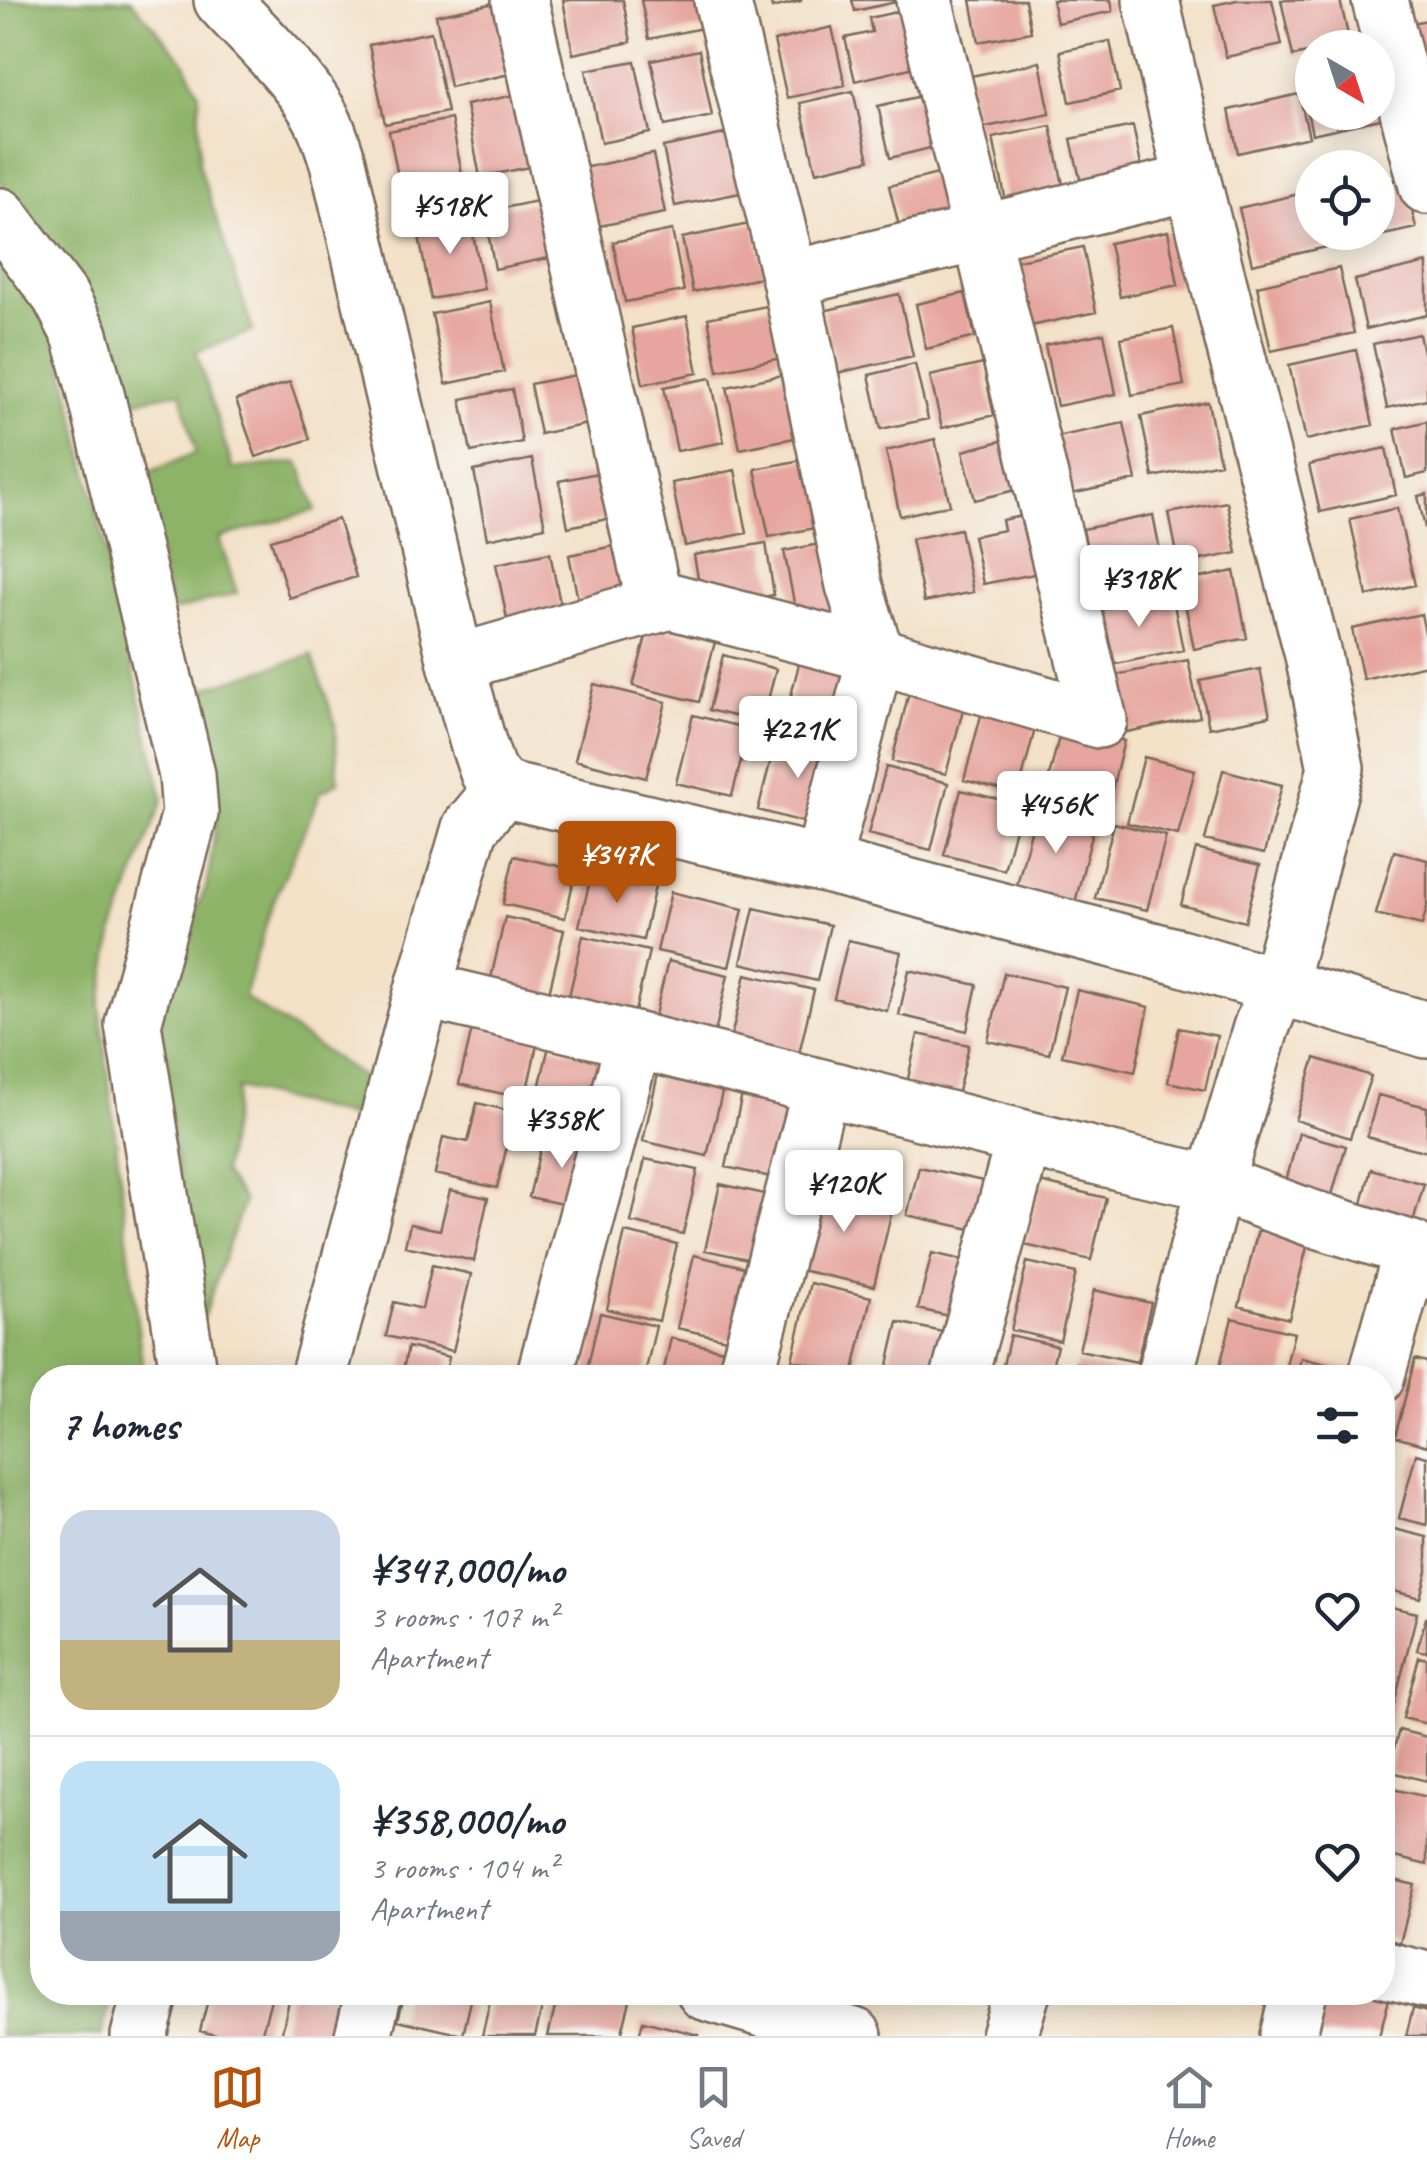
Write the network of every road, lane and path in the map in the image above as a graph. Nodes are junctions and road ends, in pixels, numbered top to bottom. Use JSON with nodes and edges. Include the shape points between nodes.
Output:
{"nodes":[{"id":1,"x":222,"y":0,"type":"edge"},
{"id":2,"x":520,"y":0,"type":"edge"},
{"id":3,"x":722,"y":0,"type":"edge"},
{"id":4,"x":924,"y":0,"type":"edge"},
{"id":5,"x":1151,"y":0,"type":"edge"},
{"id":6,"x":1380,"y":0,"type":"edge"},
{"id":7,"x":1193,"y":182,"type":"junction"},
{"id":8,"x":1427,"y":186,"type":"edge"},
{"id":9,"x":0,"y":216,"type":"edge"},
{"id":10,"x":980,"y":233,"type":"junction"},
{"id":11,"x":790,"y":280,"type":"junction"},
{"id":12,"x":655,"y":604,"type":"junction"},
{"id":13,"x":876,"y":655,"type":"junction"},
{"id":14,"x":456,"y":663,"type":"junction"},
{"id":15,"x":502,"y":789,"type":"junction"},
{"id":16,"x":822,"y":864,"type":"junction"},
{"id":17,"x":1278,"y":985,"type":"junction"},
{"id":18,"x":423,"y":990,"type":"junction"},
{"id":19,"x":1427,"y":1030,"type":"edge"},
{"id":20,"x":634,"y":1040,"type":"junction"},
{"id":21,"x":822,"y":1088,"type":"junction"},
{"id":22,"x":1024,"y":1139,"type":"junction"},
{"id":23,"x":1215,"y":1183,"type":"junction"},
{"id":24,"x":1419,"y":1260,"type":"edge"},
{"id":25,"x":188,"y":1365,"type":"edge"},
{"id":26,"x":322,"y":1365,"type":"edge"},
{"id":27,"x":547,"y":1365,"type":"edge"},
{"id":28,"x":749,"y":1365,"type":"edge"},
{"id":29,"x":963,"y":1365,"type":"edge"},
{"id":30,"x":1167,"y":1365,"type":"edge"},
{"id":31,"x":1381,"y":1365,"type":"edge"},
{"id":32,"x":1395,"y":1972,"type":"edge"},
{"id":33,"x":1427,"y":1980,"type":"edge"},
{"id":34,"x":147,"y":2005,"type":"edge"},
{"id":35,"x":370,"y":2005,"type":"edge"},
{"id":36,"x":749,"y":2005,"type":"edge"},
{"id":37,"x":1018,"y":2005,"type":"edge"},
{"id":38,"x":1296,"y":2005,"type":"edge"},
{"id":39,"x":139,"y":2036,"type":"edge"},
{"id":40,"x":362,"y":2036,"type":"edge"},
{"id":41,"x":854,"y":2036,"type":"edge"},
{"id":42,"x":1009,"y":2036,"type":"edge"},
{"id":43,"x":1288,"y":2036,"type":"edge"}],
"edges":[{"from":1,"to":14,"type":"street","via":[[300,86],[328,131]]},
{"from":2,"to":12,"type":"street"},
{"from":3,"to":11,"type":"street"},
{"from":4,"to":10,"type":"street"},
{"from":5,"to":7,"type":"street"},
{"from":6,"to":8,"type":"street"},
{"from":7,"to":10,"type":"street"},
{"from":7,"to":17,"type":"street","via":[[1314,655],[1336,768]]},
{"from":9,"to":25,"type":"street","via":[[60,296],[80,335],[187,775],[190,813],[134,1024]]},
{"from":10,"to":11,"type":"street"},
{"from":10,"to":13,"type":"street","via":[[1099,720]]},
{"from":11,"to":13,"type":"street","via":[[854,585]]},
{"from":12,"to":13,"type":"street","via":[[670,601]]},
{"from":12,"to":14,"type":"street"},
{"from":13,"to":16,"type":"street"},
{"from":14,"to":15,"type":"street","via":[[488,772]]},
{"from":15,"to":16,"type":"street"},
{"from":15,"to":18,"type":"street","via":[[470,828]]},
{"from":16,"to":17,"type":"street"},
{"from":17,"to":19,"type":"street"},
{"from":17,"to":23,"type":"street"},
{"from":18,"to":20,"type":"street"},
{"from":18,"to":26,"type":"street"},
{"from":20,"to":21,"type":"street"},
{"from":20,"to":27,"type":"street"},
{"from":21,"to":22,"type":"street"},
{"from":21,"to":28,"type":"street"},
{"from":22,"to":23,"type":"street"},
{"from":22,"to":29,"type":"street"},
{"from":23,"to":24,"type":"street"},
{"from":23,"to":30,"type":"street"},
{"from":24,"to":31,"type":"street"},
{"from":32,"to":33,"type":"street"},
{"from":34,"to":39,"type":"street"},
{"from":35,"to":40,"type":"street"},
{"from":36,"to":41,"type":"street"},
{"from":37,"to":42,"type":"street"},
{"from":38,"to":43,"type":"street"}]}
